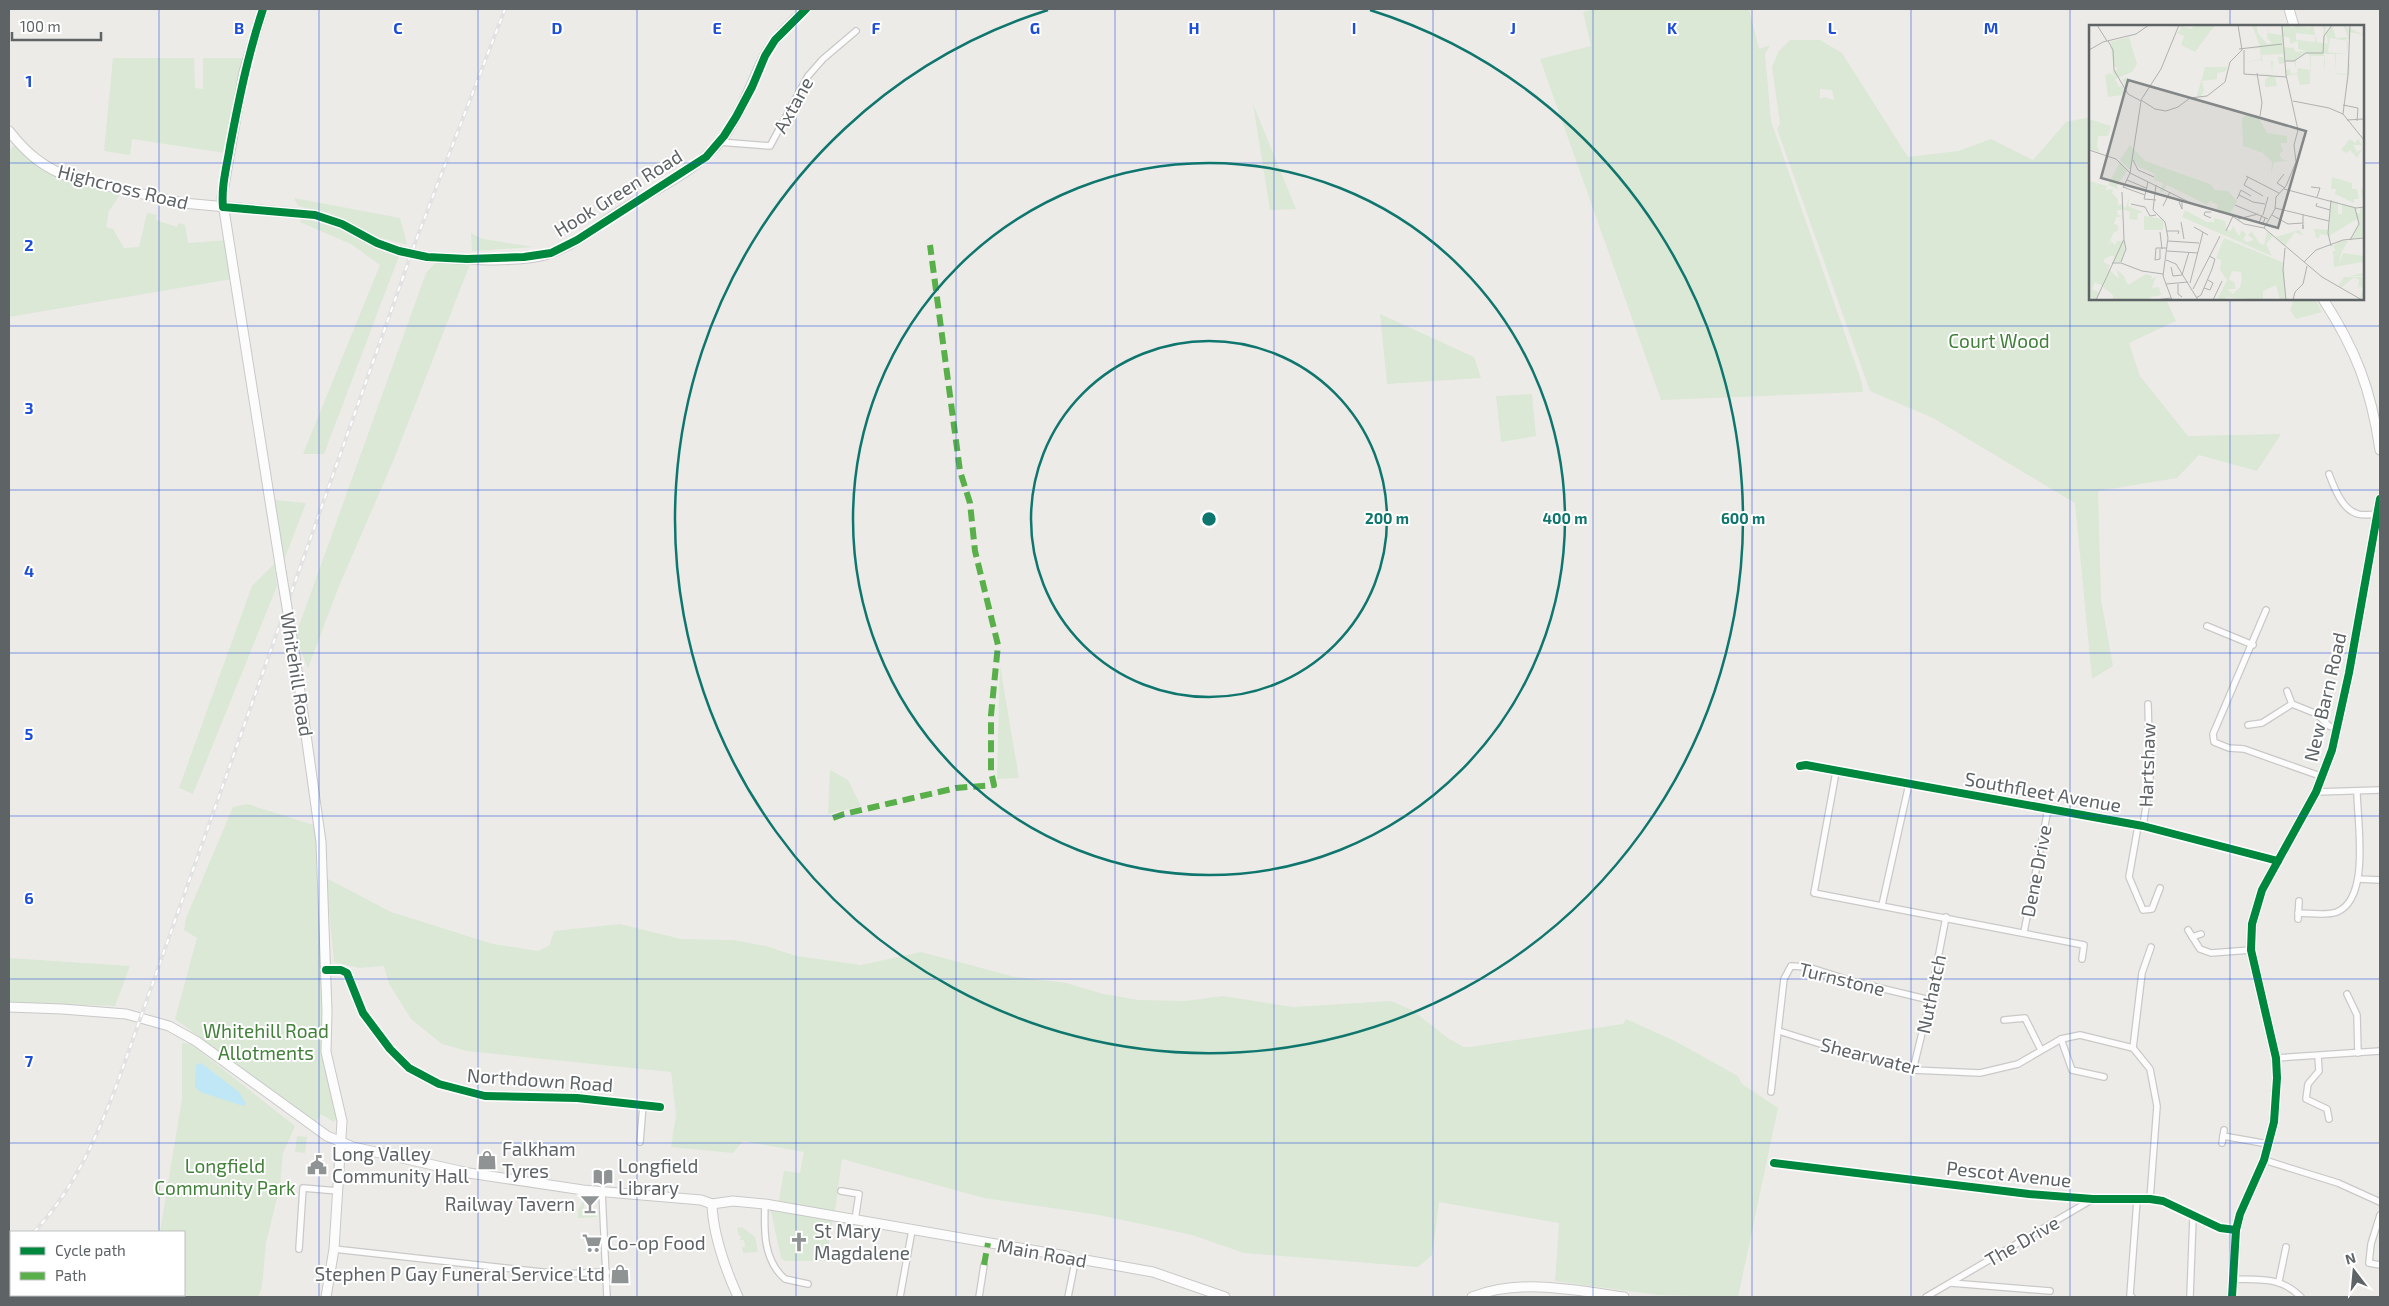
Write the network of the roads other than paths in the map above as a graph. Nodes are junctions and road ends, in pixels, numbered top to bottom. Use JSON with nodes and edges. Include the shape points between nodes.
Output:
{"nodes":[{"id":1,"x":263,"y":9,"type":"edge"},
{"id":2,"x":806,"y":9,"type":"edge"},
{"id":3,"x":2289,"y":9,"type":"edge"},
{"id":4,"x":2294,"y":25,"type":"edge"},
{"id":5,"x":856,"y":31,"type":"dead end"},
{"id":6,"x":9,"y":131,"type":"edge"},
{"id":7,"x":719,"y":142,"type":"junction"},
{"id":8,"x":223,"y":207,"type":"junction"},
{"id":9,"x":2324,"y":300,"type":"edge"},
{"id":10,"x":2380,"y":450,"type":"edge"},
{"id":11,"x":2329,"y":474,"type":"dead end"},
{"id":12,"x":2380,"y":499,"type":"edge"},
{"id":13,"x":2378,"y":514,"type":"junction"},
{"id":14,"x":2266,"y":610,"type":"dead end"},
{"id":15,"x":2207,"y":626,"type":"dead end"},
{"id":16,"x":2253,"y":645,"type":"junction"},
{"id":17,"x":2287,"y":691,"type":"dead end"},
{"id":18,"x":2148,"y":704,"type":"dead end"},
{"id":19,"x":2292,"y":704,"type":"junction"},
{"id":20,"x":2248,"y":725,"type":"dead end"},
{"id":21,"x":2337,"y":729,"type":"junction"},
{"id":22,"x":1800,"y":766,"type":"dead end"},
{"id":23,"x":1836,"y":772,"type":"junction"},
{"id":24,"x":2323,"y":777,"type":"junction"},
{"id":25,"x":1909,"y":784,"type":"junction"},
{"id":26,"x":2380,"y":790,"type":"edge"},
{"id":27,"x":2357,"y":791,"type":"junction"},
{"id":28,"x":2316,"y":792,"type":"junction"},
{"id":29,"x":2048,"y":809,"type":"junction"},
{"id":30,"x":2141,"y":826,"type":"junction"},
{"id":31,"x":2278,"y":861,"type":"junction"},
{"id":32,"x":2358,"y":879,"type":"junction"},
{"id":33,"x":2380,"y":880,"type":"edge"},
{"id":34,"x":2160,"y":888,"type":"dead end"},
{"id":35,"x":2299,"y":901,"type":"dead end"},
{"id":36,"x":1882,"y":905,"type":"junction"},
{"id":37,"x":1946,"y":917,"type":"junction"},
{"id":38,"x":2188,"y":930,"type":"dead end"},
{"id":39,"x":2024,"y":932,"type":"junction"},
{"id":40,"x":2201,"y":934,"type":"dead end"},
{"id":41,"x":2192,"y":937,"type":"junction"},
{"id":42,"x":2152,"y":947,"type":"dead end"},
{"id":43,"x":2251,"y":950,"type":"junction"},
{"id":44,"x":2082,"y":959,"type":"dead end"},
{"id":45,"x":326,"y":970,"type":"junction"},
{"id":46,"x":2346,"y":994,"type":"dead end"},
{"id":47,"x":1930,"y":1000,"type":"junction"},
{"id":48,"x":9,"y":1008,"type":"edge"},
{"id":49,"x":2004,"y":1020,"type":"dead end"},
{"id":50,"x":1779,"y":1031,"type":"junction"},
{"id":51,"x":2061,"y":1040,"type":"junction"},
{"id":52,"x":2133,"y":1048,"type":"junction"},
{"id":53,"x":2041,"y":1050,"type":"junction"},
{"id":54,"x":2380,"y":1052,"type":"edge"},
{"id":55,"x":2358,"y":1053,"type":"junction"},
{"id":56,"x":2318,"y":1056,"type":"junction"},
{"id":57,"x":2276,"y":1058,"type":"junction"},
{"id":58,"x":1913,"y":1070,"type":"junction"},
{"id":59,"x":2104,"y":1077,"type":"dead end"},
{"id":60,"x":1771,"y":1092,"type":"dead end"},
{"id":61,"x":643,"y":1105,"type":"junction"},
{"id":62,"x":660,"y":1107,"type":"dead end"},
{"id":63,"x":2329,"y":1119,"type":"dead end"},
{"id":64,"x":2223,"y":1136,"type":"dead end"},
{"id":65,"x":342,"y":1142,"type":"junction"},
{"id":66,"x":640,"y":1142,"type":"dead end"},
{"id":67,"x":2268,"y":1144,"type":"junction"},
{"id":68,"x":2264,"y":1160,"type":"junction"},
{"id":69,"x":1774,"y":1163,"type":"dead end"},
{"id":70,"x":338,"y":1191,"type":"junction"},
{"id":71,"x":841,"y":1191,"type":"dead end"},
{"id":72,"x":602,"y":1192,"type":"junction"},
{"id":73,"x":2093,"y":1199,"type":"junction"},
{"id":74,"x":2137,"y":1200,"type":"junction"},
{"id":75,"x":2150,"y":1200,"type":"junction"},
{"id":76,"x":2380,"y":1202,"type":"edge"},
{"id":77,"x":712,"y":1204,"type":"junction"},
{"id":78,"x":765,"y":1204,"type":"junction"},
{"id":79,"x":2380,"y":1215,"type":"edge"},
{"id":80,"x":2193,"y":1217,"type":"junction"},
{"id":81,"x":855,"y":1220,"type":"junction"},
{"id":82,"x":912,"y":1230,"type":"junction"},
{"id":83,"x":2236,"y":1230,"type":"junction"},
{"id":84,"x":2286,"y":1248,"type":"dead end"},
{"id":85,"x":299,"y":1249,"type":"dead end"},
{"id":86,"x":334,"y":1249,"type":"junction"},
{"id":87,"x":1075,"y":1262,"type":"junction"},
{"id":88,"x":984,"y":1265,"type":"dead end"},
{"id":89,"x":2380,"y":1265,"type":"edge"},
{"id":90,"x":607,"y":1272,"type":"junction"},
{"id":91,"x":2233,"y":1279,"type":"junction"},
{"id":92,"x":2279,"y":1281,"type":"junction"},
{"id":93,"x":1951,"y":1283,"type":"junction"},
{"id":94,"x":808,"y":1284,"type":"dead end"},
{"id":95,"x":2050,"y":1290,"type":"dead end"},
{"id":96,"x":1476,"y":1296,"type":"edge"},
{"id":97,"x":326,"y":1297,"type":"edge"},
{"id":98,"x":607,"y":1297,"type":"edge"},
{"id":99,"x":738,"y":1297,"type":"edge"},
{"id":100,"x":900,"y":1297,"type":"edge"},
{"id":101,"x":979,"y":1297,"type":"edge"},
{"id":102,"x":1068,"y":1297,"type":"edge"},
{"id":103,"x":1225,"y":1297,"type":"edge"},
{"id":104,"x":1624,"y":1297,"type":"edge"},
{"id":105,"x":1926,"y":1297,"type":"edge"},
{"id":106,"x":2132,"y":1297,"type":"edge"},
{"id":107,"x":2190,"y":1297,"type":"edge"},
{"id":108,"x":2232,"y":1297,"type":"edge"},
{"id":109,"x":2301,"y":1297,"type":"edge"}],
"edges":[{"from":1,"to":8,"type":"main road","name":"Whitehill Road","via":[[241,88],[223,187]]},
{"from":2,"to":7,"type":"main road","name":"Hook Green Road","via":[[775,40]]},
{"from":3,"to":4,"type":"main road"},
{"from":5,"to":7,"type":"street","name":"Axtane","via":[[808,76],[770,146]]},
{"from":6,"to":8,"type":"main road","name":"Highcross Road","via":[[27,153],[56,173],[183,203]]},
{"from":7,"to":8,"type":"main road","name":"Hook Green Road","bridge":true,"via":[[706,157],[577,240],[551,253],[524,258],[427,257],[377,243],[342,224],[315,215]]},
{"from":8,"to":45,"type":"main road","name":"Whitehill Road","bridge":true,"via":[[320,821]]},
{"from":9,"to":10,"type":"main road","via":[[2341,327],[2364,377]]},
{"from":11,"to":13,"type":"street","via":[[2350,510],[2358,514]]},
{"from":12,"to":13,"type":"main road","name":"New Barn Road"},
{"from":13,"to":21,"type":"main road","name":"New Barn Road"},
{"from":14,"to":16,"type":"street"},
{"from":15,"to":16,"type":"street"},
{"from":16,"to":24,"type":"street","via":[[2214,734],[2214,742],[2244,749]]},
{"from":17,"to":19,"type":"street"},
{"from":18,"to":30,"type":"street","name":"Hartshaw","via":[[2150,780]]},
{"from":19,"to":20,"type":"street","via":[[2262,723]]},
{"from":19,"to":21,"type":"street","via":[[2318,714],[2329,726]]},
{"from":21,"to":24,"type":"main road","name":"New Barn Road"},
{"from":22,"to":23,"type":"street","name":"Southfleet Avenue"},
{"from":23,"to":25,"type":"street","name":"Southfleet Avenue"},
{"from":23,"to":36,"type":"street","name":"Dene Drive","via":[[1814,893]]},
{"from":24,"to":28,"type":"main road","name":"New Barn Road"},
{"from":25,"to":29,"type":"street","name":"Southfleet Avenue"},
{"from":25,"to":36,"type":"street"},
{"from":26,"to":27,"type":"street"},
{"from":27,"to":28,"type":"street"},
{"from":27,"to":32,"type":"street"},
{"from":28,"to":31,"type":"main road","name":"New Barn Road"},
{"from":29,"to":30,"type":"street","name":"Southfleet Avenue"},
{"from":29,"to":39,"type":"street","name":"Dene Drive"},
{"from":30,"to":31,"type":"street","name":"Southfleet Avenue"},
{"from":30,"to":34,"type":"street","name":"Hartshaw","via":[[2129,877],[2143,910],[2152,909]]},
{"from":31,"to":43,"type":"main road","name":"New Barn Road","via":[[2262,890],[2252,924]]},
{"from":32,"to":33,"type":"street"},
{"from":32,"to":35,"type":"street","via":[[2352,900],[2341,910],[2298,916]]},
{"from":36,"to":37,"type":"street","name":"Dene Drive"},
{"from":37,"to":39,"type":"street","name":"Dene Drive"},
{"from":37,"to":47,"type":"street","name":"Nuthatch"},
{"from":38,"to":41,"type":"street"},
{"from":39,"to":44,"type":"street","name":"Dene Drive","via":[[2084,945]]},
{"from":40,"to":41,"type":"street"},
{"from":41,"to":43,"type":"street","via":[[2200,949],[2211,953]]},
{"from":42,"to":52,"type":"street","via":[[2142,973]]},
{"from":43,"to":57,"type":"main road","name":"New Barn Road"},
{"from":45,"to":61,"type":"street","name":"Northdown Road","via":[[347,973],[361,1010],[384,1042],[403,1063],[432,1081],[485,1096],[577,1098]]},
{"from":45,"to":65,"type":"main road","name":"Whitehill Road","via":[[326,1052],[342,1121]]},
{"from":46,"to":55,"type":"street","via":[[2357,1015]]},
{"from":47,"to":50,"type":"street","name":"Turnstone","via":[[1808,966],[1791,966],[1784,979]]},
{"from":47,"to":58,"type":"street","name":"Nuthatch"},
{"from":48,"to":65,"type":"main road","name":"Main Road","via":[[126,1014],[169,1026],[196,1041],[295,1115]]},
{"from":49,"to":53,"type":"street","via":[[2025,1018]]},
{"from":50,"to":58,"type":"street","name":"Shearwater"},
{"from":50,"to":60,"type":"street","name":"Turnstone"},
{"from":51,"to":52,"type":"street","name":"Shearwater","via":[[2080,1035]]},
{"from":51,"to":53,"type":"street","name":"Shearwater"},
{"from":51,"to":59,"type":"street","via":[[2072,1070]]},
{"from":52,"to":75,"type":"street","via":[[2150,1069],[2157,1106]]},
{"from":53,"to":58,"type":"street","name":"Shearwater","via":[[2018,1064],[1980,1073]]},
{"from":54,"to":55,"type":"street"},
{"from":55,"to":56,"type":"street"},
{"from":56,"to":57,"type":"street"},
{"from":56,"to":63,"type":"street","via":[[2319,1070],[2308,1084],[2306,1099],[2327,1109]]},
{"from":57,"to":67,"type":"main road","name":"New Barn Road","via":[[2274,1122]]},
{"from":61,"to":62,"type":"street","name":"Northdown Road"},
{"from":61,"to":66,"type":"street"},
{"from":64,"to":67,"type":"street"},
{"from":65,"to":70,"type":"main road","name":"Whitehill Road"},
{"from":65,"to":72,"type":"main road","name":"Main Road","via":[[469,1172]]},
{"from":67,"to":68,"type":"main road","name":"New Barn Road"},
{"from":68,"to":76,"type":"street","via":[[2338,1183]]},
{"from":68,"to":83,"type":"main road","name":"New Barn Road"},
{"from":69,"to":73,"type":"street","name":"Pescot Avenue","via":[[1962,1187]]},
{"from":70,"to":85,"type":"street","via":[[303,1188]]},
{"from":70,"to":86,"type":"main road","name":"Whitehill Road"},
{"from":71,"to":81,"type":"street","via":[[859,1194]]},
{"from":72,"to":77,"type":"main road","name":"Main Road","via":[[701,1200]]},
{"from":72,"to":90,"type":"street"},
{"from":73,"to":74,"type":"street","name":"Pescot Avenue"},
{"from":73,"to":93,"type":"street","name":"The Drive"},
{"from":74,"to":75,"type":"street","name":"Pescot Avenue"},
{"from":74,"to":106,"type":"street"},
{"from":75,"to":80,"type":"street","name":"Pescot Avenue","via":[[2163,1202]]},
{"from":77,"to":78,"type":"main road","name":"Main Road","via":[[733,1201]]},
{"from":77,"to":99,"type":"main road","via":[[720,1250]]},
{"from":78,"to":81,"type":"main road","name":"Main Road"},
{"from":78,"to":94,"type":"street","via":[[764,1232],[772,1262],[785,1279]]},
{"from":79,"to":89,"type":"street","via":[[2369,1263]]},
{"from":80,"to":83,"type":"street","name":"Pescot Avenue","via":[[2220,1228]]},
{"from":80,"to":107,"type":"street"},
{"from":81,"to":82,"type":"main road","name":"Main Road"},
{"from":82,"to":87,"type":"main road","name":"Main Road","via":[[1066,1256]]},
{"from":82,"to":100,"type":"street"},
{"from":83,"to":91,"type":"main road","name":"New Barn Road"},
{"from":84,"to":92,"type":"street"},
{"from":86,"to":90,"type":"street","via":[[566,1275]]},
{"from":86,"to":97,"type":"main road","name":"Whitehill Road"},
{"from":87,"to":102,"type":"street"},
{"from":87,"to":103,"type":"main road","name":"Main Road","via":[[1085,1260],[1153,1272]]},
{"from":88,"to":101,"type":"street"},
{"from":90,"to":98,"type":"street"},
{"from":91,"to":92,"type":"street"},
{"from":91,"to":108,"type":"main road","name":"New Barn Road"},
{"from":92,"to":109,"type":"street"},
{"from":93,"to":95,"type":"street","name":"The Drive"},
{"from":93,"to":105,"type":"street","name":"The Drive"},
{"from":96,"to":104,"type":"main road","via":[[1514,1288],[1537,1288]]}]}
